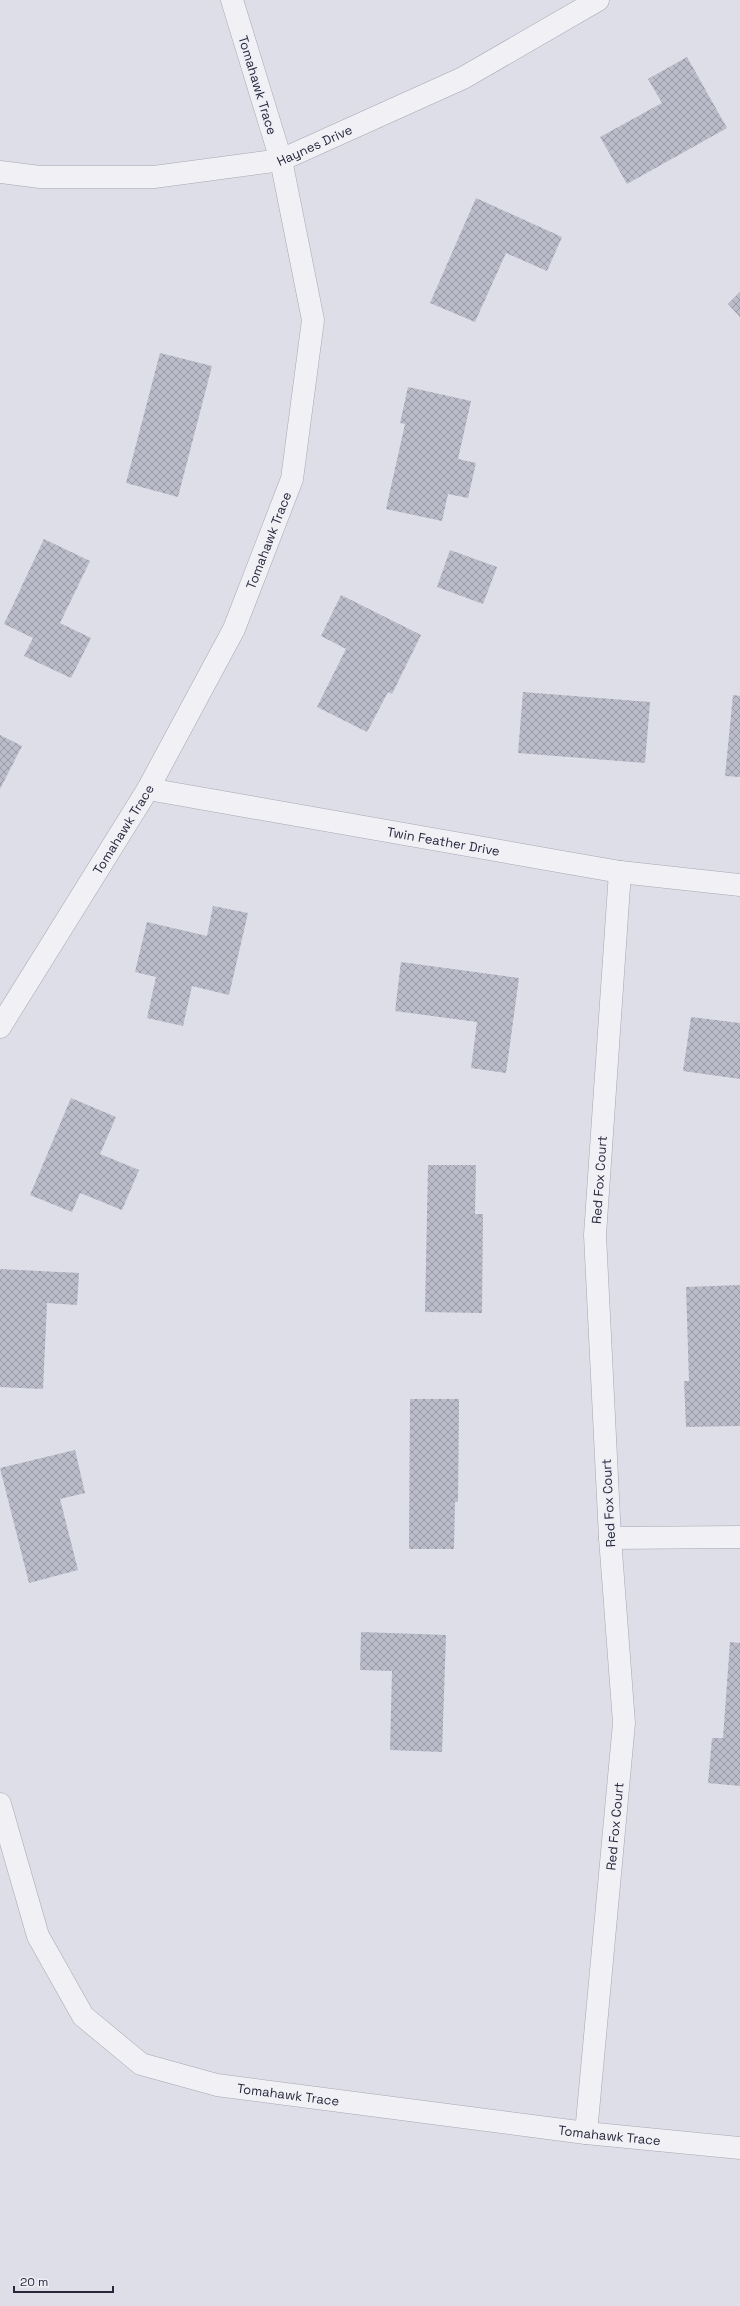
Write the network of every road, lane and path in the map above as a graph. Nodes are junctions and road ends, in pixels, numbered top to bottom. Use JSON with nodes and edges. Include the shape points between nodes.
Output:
{"nodes":[{"id":1,"x":232,"y":0,"type":"edge"},
{"id":2,"x":598,"y":0,"type":"edge"},
{"id":3,"x":281,"y":160,"type":"junction"},
{"id":4,"x":0,"y":172,"type":"edge"},
{"id":5,"x":148,"y":789,"type":"junction"},
{"id":6,"x":620,"y":872,"type":"junction"},
{"id":7,"x":740,"y":885,"type":"edge"},
{"id":8,"x":0,"y":1027,"type":"edge"},
{"id":9,"x":740,"y":1537,"type":"edge"},
{"id":10,"x":610,"y":1538,"type":"junction"},
{"id":11,"x":0,"y":1804,"type":"edge"},
{"id":12,"x":586,"y":2133,"type":"junction"},
{"id":13,"x":740,"y":2148,"type":"edge"}],
"edges":[{"from":1,"to":3,"type":"street","name":"Tomahawk Trace"},
{"from":2,"to":3,"type":"street","name":"Haynes Drive","via":[[463,78]]},
{"from":3,"to":4,"type":"street","name":"Haynes Drive","via":[[154,177],[40,177]]},
{"from":3,"to":5,"type":"street","name":"Tomahawk Trace","via":[[313,320],[292,479],[234,629]]},
{"from":5,"to":6,"type":"street","name":"Twin Feather Drive"},
{"from":5,"to":8,"type":"street","name":"Tomahawk Trace"},
{"from":6,"to":7,"type":"street","name":"Twin Feather Drive"},
{"from":6,"to":10,"type":"street","name":"Red Fox Court","via":[[596,1235]]},
{"from":9,"to":10,"type":"street"},
{"from":10,"to":12,"type":"street","name":"Red Fox Court","via":[[624,1724]]},
{"from":11,"to":12,"type":"street","name":"Tomahawk Trace","via":[[38,1936],[83,2016],[141,2064],[218,2085]]},
{"from":12,"to":13,"type":"street","name":"Tomahawk Trace"}]}
